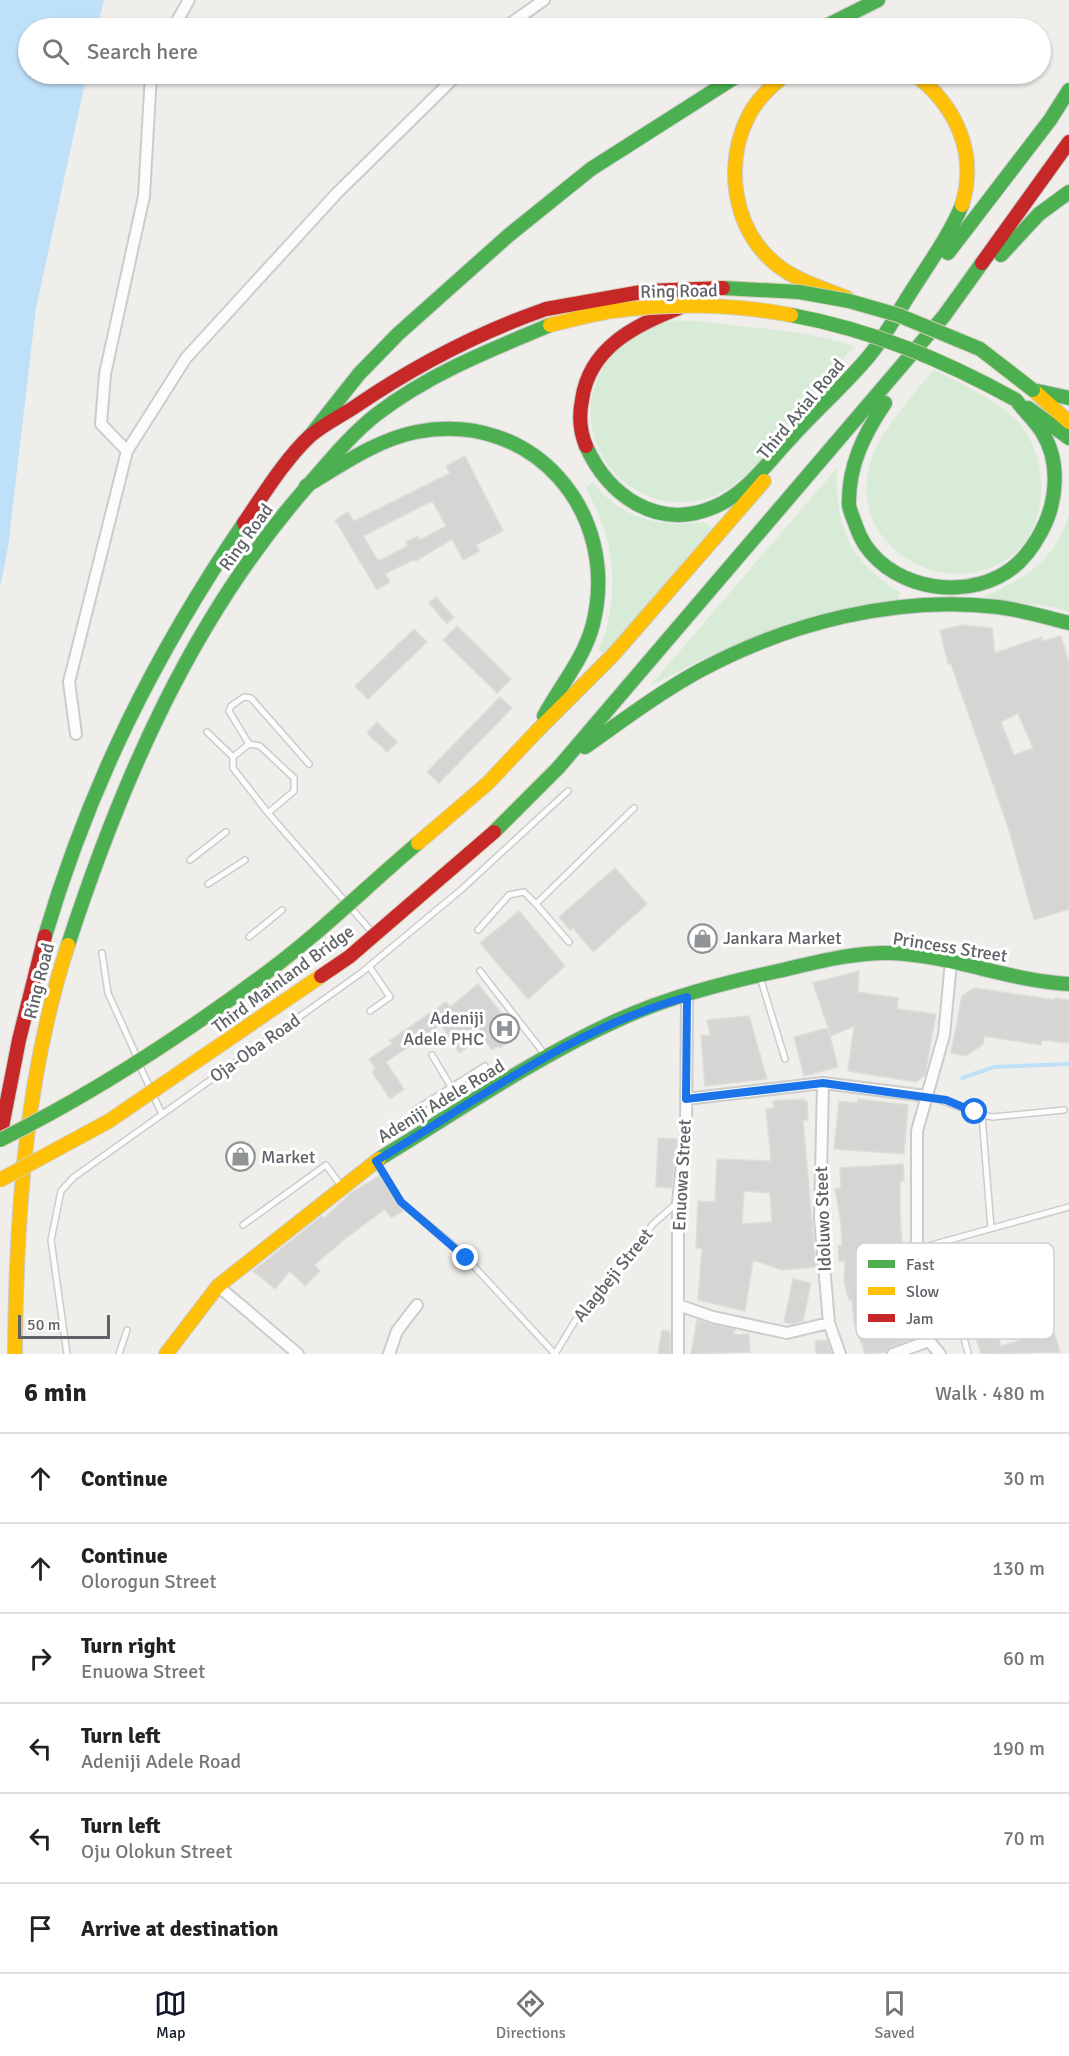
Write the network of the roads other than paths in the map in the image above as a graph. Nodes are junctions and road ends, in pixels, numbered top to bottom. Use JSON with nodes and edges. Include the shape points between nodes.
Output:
{"nodes":[{"id":1,"x":189,"y":0,"type":"edge"},
{"id":2,"x":544,"y":0,"type":"edge"},
{"id":3,"x":878,"y":0,"type":"edge"},
{"id":4,"x":179,"y":18,"type":"edge"},
{"id":5,"x":518,"y":18,"type":"edge"},
{"id":6,"x":842,"y":18,"type":"edge"},
{"id":7,"x":150,"y":84,"type":"edge"},
{"id":8,"x":448,"y":84,"type":"edge"},
{"id":9,"x":725,"y":84,"type":"edge"},
{"id":10,"x":775,"y":84,"type":"edge"},
{"id":11,"x":928,"y":84,"type":"edge"},
{"id":12,"x":1069,"y":90,"type":"edge"},
{"id":13,"x":1069,"y":142,"type":"edge"},
{"id":14,"x":1069,"y":192,"type":"edge"},
{"id":15,"x":855,"y":302,"type":"junction"},
{"id":16,"x":679,"y":308,"type":"junction"},
{"id":17,"x":944,"y":316,"type":"junction"},
{"id":18,"x":872,"y":353,"type":"junction"},
{"id":19,"x":1033,"y":390,"type":"junction"},
{"id":20,"x":1069,"y":398,"type":"edge"},
{"id":21,"x":1016,"y":400,"type":"junction"},
{"id":22,"x":1069,"y":422,"type":"edge"},
{"id":23,"x":310,"y":436,"type":"junction"},
{"id":24,"x":1069,"y":438,"type":"edge"},
{"id":25,"x":127,"y":451,"type":"junction"},
{"id":26,"x":306,"y":486,"type":"junction"},
{"id":27,"x":1069,"y":623,"type":"edge"},
{"id":28,"x":207,"y":732,"type":"dead end"},
{"id":29,"x":536,"y":732,"type":"junction"},
{"id":30,"x":76,"y":734,"type":"dead end"},
{"id":31,"x":249,"y":744,"type":"junction"},
{"id":32,"x":233,"y":757,"type":"junction"},
{"id":33,"x":309,"y":764,"type":"dead end"},
{"id":34,"x":559,"y":766,"type":"junction"},
{"id":35,"x":568,"y":791,"type":"dead end"},
{"id":36,"x":634,"y":808,"type":"dead end"},
{"id":37,"x":268,"y":813,"type":"junction"},
{"id":38,"x":226,"y":832,"type":"dead end"},
{"id":39,"x":190,"y":860,"type":"dead end"},
{"id":40,"x":245,"y":860,"type":"dead end"},
{"id":41,"x":208,"y":884,"type":"dead end"},
{"id":42,"x":536,"y":904,"type":"junction"},
{"id":43,"x":282,"y":910,"type":"dead end"},
{"id":44,"x":478,"y":930,"type":"dead end"},
{"id":45,"x":249,"y":937,"type":"dead end"},
{"id":46,"x":569,"y":942,"type":"dead end"},
{"id":47,"x":388,"y":951,"type":"junction"},
{"id":48,"x":102,"y":953,"type":"dead end"},
{"id":49,"x":951,"y":962,"type":"junction"},
{"id":50,"x":369,"y":966,"type":"junction"},
{"id":51,"x":480,"y":971,"type":"dead end"},
{"id":52,"x":759,"y":975,"type":"junction"},
{"id":53,"x":1069,"y":984,"type":"edge"},
{"id":54,"x":687,"y":997,"type":"junction"},
{"id":55,"x":369,"y":1011,"type":"dead end"},
{"id":56,"x":432,"y":1055,"type":"dead end"},
{"id":57,"x":547,"y":1057,"type":"junction"},
{"id":58,"x":785,"y":1059,"type":"dead end"},
{"id":59,"x":485,"y":1066,"type":"dead end"},
{"id":60,"x":823,"y":1083,"type":"junction"},
{"id":61,"x":451,"y":1087,"type":"junction"},
{"id":62,"x":926,"y":1096,"type":"junction"},
{"id":63,"x":686,"y":1099,"type":"junction"},
{"id":64,"x":464,"y":1108,"type":"junction"},
{"id":65,"x":1064,"y":1110,"type":"dead end"},
{"id":66,"x":412,"y":1112,"type":"dead end"},
{"id":67,"x":162,"y":1114,"type":"junction"},
{"id":68,"x":982,"y":1116,"type":"junction"},
{"id":69,"x":0,"y":1138,"type":"edge"},
{"id":70,"x":376,"y":1161,"type":"junction"},
{"id":71,"x":0,"y":1180,"type":"edge"},
{"id":72,"x":342,"y":1188,"type":"junction"},
{"id":73,"x":678,"y":1202,"type":"junction"},
{"id":74,"x":1069,"y":1207,"type":"edge"},
{"id":75,"x":243,"y":1225,"type":"dead end"},
{"id":76,"x":991,"y":1228,"type":"junction"},
{"id":77,"x":917,"y":1243,"type":"edge"},
{"id":78,"x":938,"y":1243,"type":"edge"},
{"id":79,"x":218,"y":1286,"type":"junction"},
{"id":80,"x":417,"y":1305,"type":"dead end"},
{"id":81,"x":678,"y":1305,"type":"junction"},
{"id":82,"x":829,"y":1323,"type":"junction"},
{"id":83,"x":127,"y":1330,"type":"dead end"},
{"id":84,"x":929,"y":1341,"type":"joint"},
{"id":85,"x":15,"y":1354,"type":"edge"},
{"id":86,"x":67,"y":1354,"type":"edge"},
{"id":87,"x":119,"y":1354,"type":"edge"},
{"id":88,"x":166,"y":1354,"type":"edge"},
{"id":89,"x":298,"y":1354,"type":"edge"},
{"id":90,"x":389,"y":1354,"type":"edge"},
{"id":91,"x":555,"y":1354,"type":"edge"},
{"id":92,"x":678,"y":1354,"type":"edge"},
{"id":93,"x":840,"y":1354,"type":"edge"},
{"id":94,"x":893,"y":1354,"type":"edge"},
{"id":95,"x":940,"y":1354,"type":"edge"}],
"edges":[{"from":1,"to":4,"type":"street"},
{"from":2,"to":5,"type":"street"},
{"from":3,"to":6,"type":"main road"},
{"from":7,"to":25,"type":"street","via":[[144,196],[105,374],[101,424]]},
{"from":8,"to":25,"type":"street","via":[[337,193],[186,358]]},
{"from":9,"to":23,"type":"main road","name":"Ring Road","via":[[591,169],[509,235],[398,334],[359,374]]},
{"from":10,"to":15,"type":"main road","bridge":true,"via":[[754,105],[736,146],[733,165],[741,210],[748,229],[771,260],[796,277]]},
{"from":11,"to":18,"type":"main road","via":[[947,103],[960,131],[968,164],[964,199],[950,231]]},
{"from":12,"to":18,"type":"main road","name":"Third Axial Road"},
{"from":13,"to":17,"type":"main road"},
{"from":14,"to":17,"type":"main road","via":[[1039,214]]},
{"from":15,"to":19,"type":"main road","name":"Ring Road","bridge":true,"via":[[924,324],[989,354]]},
{"from":15,"to":23,"type":"main road","name":"Ring Road","bridge":true,"via":[[800,292],[690,286],[599,296],[546,309],[454,344]]},
{"from":16,"to":18,"type":"main road","via":[[648,320],[611,343],[584,382],[580,398],[581,432],[591,461],[601,475],[631,503],[667,513],[716,507],[742,488]]},
{"from":16,"to":21,"type":"main road","name":"Ring Road","bridge":true,"via":[[748,309],[840,322],[903,343]]},
{"from":16,"to":26,"type":"main road","name":"Ring Road","bridge":true,"via":[[620,310],[550,325],[480,354],[422,384],[356,432]]},
{"from":17,"to":21,"type":"main road","via":[[866,432],[851,475],[849,510],[854,531],[872,558],[911,582],[967,587],[1012,570],[1030,553],[1045,532],[1054,505],[1055,474],[1043,434]]},
{"from":17,"to":34,"type":"main road"},
{"from":18,"to":29,"type":"main road","name":"Third Axial Road","via":[[614,654]]},
{"from":19,"to":20,"type":"main road"},
{"from":19,"to":22,"type":"main road","name":"Ring Road"},
{"from":21,"to":24,"type":"main road","name":"Ring Road"},
{"from":23,"to":69,"type":"main road","name":"Ring Road","via":[[240,526],[176,626],[108,758],[72,847],[41,943],[13,1057]]},
{"from":25,"to":30,"type":"street","via":[[69,682]]},
{"from":26,"to":29,"type":"main road","via":[[385,443],[417,432],[455,429],[495,435],[518,445],[538,456],[574,492],[595,536],[599,594],[594,623],[580,656]]},
{"from":26,"to":85,"type":"main road","name":"Ring Road","via":[[256,550],[152,722],[74,914],[41,1048],[18,1211]]},
{"from":27,"to":34,"type":"main road","via":[[990,606],[917,604],[882,608],[796,631],[699,670]]},
{"from":28,"to":32,"type":"lane"},
{"from":29,"to":69,"type":"main road","name":"Third Mainland Bridge","bridge":true,"via":[[488,783],[264,975],[182,1034],[42,1119]]},
{"from":31,"to":32,"type":"lane"},
{"from":31,"to":33,"type":"lane","via":[[229,711],[244,697],[251,698]]},
{"from":31,"to":37,"type":"lane","via":[[260,746],[294,778],[294,790]]},
{"from":32,"to":37,"type":"lane","via":[[233,768]]},
{"from":34,"to":71,"type":"main road","name":"Third Mainland Bridge","bridge":true,"via":[[486,840],[350,957],[109,1121]]},
{"from":35,"to":47,"type":"lane","name":"Oja-Oba Road"},
{"from":36,"to":42,"type":"lane"},
{"from":37,"to":47,"type":"lane"},
{"from":38,"to":39,"type":"lane"},
{"from":40,"to":41,"type":"lane"},
{"from":42,"to":44,"type":"lane","via":[[524,892],[509,895]]},
{"from":42,"to":46,"type":"lane"},
{"from":43,"to":45,"type":"lane"},
{"from":47,"to":50,"type":"lane","name":"Oja-Oba Road"},
{"from":48,"to":67,"type":"lane","via":[[108,993]]},
{"from":49,"to":52,"type":"main road","name":"Princess Street","via":[[890,953],[830,959]]},
{"from":49,"to":53,"type":"main road","name":"Princess Street"},
{"from":49,"to":62,"type":"street","via":[[944,1035]]},
{"from":50,"to":55,"type":"lane","via":[[390,997]]},
{"from":50,"to":67,"type":"lane","name":"Oja-Oba Road"},
{"from":51,"to":57,"type":"lane"},
{"from":52,"to":54,"type":"main road","name":"Princess Street"},
{"from":52,"to":58,"type":"lane"},
{"from":54,"to":57,"type":"main road","name":"Adeniji Adele Road","via":[[618,1020]]},
{"from":54,"to":63,"type":"street","name":"Enuowa Street"},
{"from":56,"to":61,"type":"lane"},
{"from":57,"to":64,"type":"main road","name":"Adeniji Adele Road"},
{"from":59,"to":61,"type":"lane"},
{"from":60,"to":62,"type":"street"},
{"from":60,"to":63,"type":"street"},
{"from":60,"to":82,"type":"street","name":"Idoluwo Steet","via":[[820,1218]]},
{"from":61,"to":64,"type":"lane"},
{"from":61,"to":66,"type":"lane"},
{"from":62,"to":68,"type":"lane"},
{"from":62,"to":77,"type":"street","via":[[917,1131]]},
{"from":63,"to":73,"type":"street","name":"Enuowa Street"},
{"from":64,"to":70,"type":"main road","name":"Adeniji Adele Road"},
{"from":65,"to":68,"type":"lane"},
{"from":67,"to":86,"type":"lane","name":"Oja-Oba Road","via":[[74,1177],[61,1191],[51,1240]]},
{"from":68,"to":76,"type":"lane"},
{"from":70,"to":72,"type":"main road","name":"Adeniji Adele Road"},
{"from":70,"to":91,"type":"lane","via":[[401,1202],[458,1249]]},
{"from":72,"to":75,"type":"lane","via":[[326,1165]]},
{"from":72,"to":79,"type":"main road","name":"Adeniji Adele Road"},
{"from":73,"to":81,"type":"street","name":"Enuowa Street"},
{"from":73,"to":91,"type":"lane","name":"Alagbeji Street","via":[[653,1224],[612,1281],[575,1321]]},
{"from":74,"to":76,"type":"lane"},
{"from":76,"to":78,"type":"lane"},
{"from":79,"to":88,"type":"main road","name":"Adeniji Adele Road"},
{"from":79,"to":89,"type":"street"},
{"from":80,"to":90,"type":"street","via":[[397,1331]]},
{"from":81,"to":82,"type":"street","via":[[787,1333]]},
{"from":81,"to":92,"type":"street","name":"Enuowa Street"},
{"from":82,"to":93,"type":"street","name":"Idoluwo Steet"},
{"from":83,"to":87,"type":"lane"},
{"from":84,"to":94,"type":"street"},
{"from":84,"to":95,"type":"street"}]}
